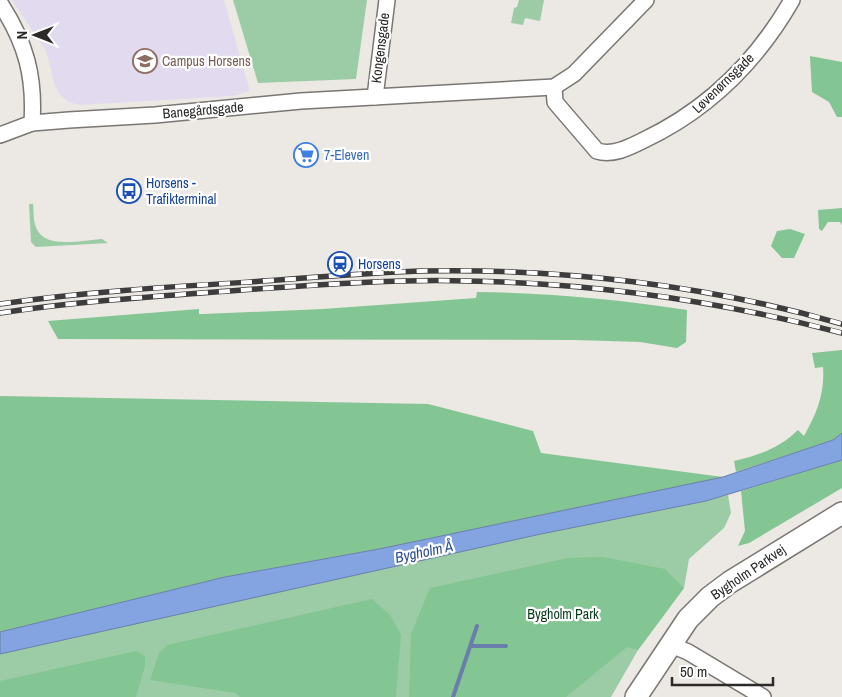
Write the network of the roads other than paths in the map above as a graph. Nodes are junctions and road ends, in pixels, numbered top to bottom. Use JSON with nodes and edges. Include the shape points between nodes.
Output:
{"nodes":[{"id":1,"x":387,"y":0,"type":"edge"},
{"id":2,"x":646,"y":0,"type":"edge"},
{"id":3,"x":792,"y":0,"type":"edge"},
{"id":4,"x":0,"y":3,"type":"edge"},
{"id":5,"x":554,"y":87,"type":"junction"},
{"id":6,"x":374,"y":97,"type":"junction"},
{"id":7,"x":32,"y":123,"type":"junction"},
{"id":8,"x":0,"y":135,"type":"edge"},
{"id":9,"x":842,"y":513,"type":"edge"},
{"id":10,"x":669,"y":644,"type":"junction"},
{"id":11,"x":636,"y":697,"type":"edge"},
{"id":12,"x":762,"y":697,"type":"edge"}],
"edges":[{"from":1,"to":6,"type":"street","name":"Kongensgade"},
{"from":2,"to":5,"type":"street","via":[[574,74]]},
{"from":3,"to":5,"type":"street","name":"Løvenørnsgade","via":[[743,68],[707,102],[632,146],[606,154],[597,151],[555,102]]},
{"from":4,"to":7,"type":"street","via":[[24,47],[34,96]]},
{"from":5,"to":6,"type":"street"},
{"from":6,"to":7,"type":"street","name":"Banegårdsgade"},
{"from":7,"to":8,"type":"street","name":"Banegårdsgade"},
{"from":9,"to":10,"type":"street","name":"Bygholm Parkvej","via":[[710,597]]},
{"from":10,"to":11,"type":"street","name":"Bygholm Parkvej"},
{"from":10,"to":12,"type":"street"}]}
